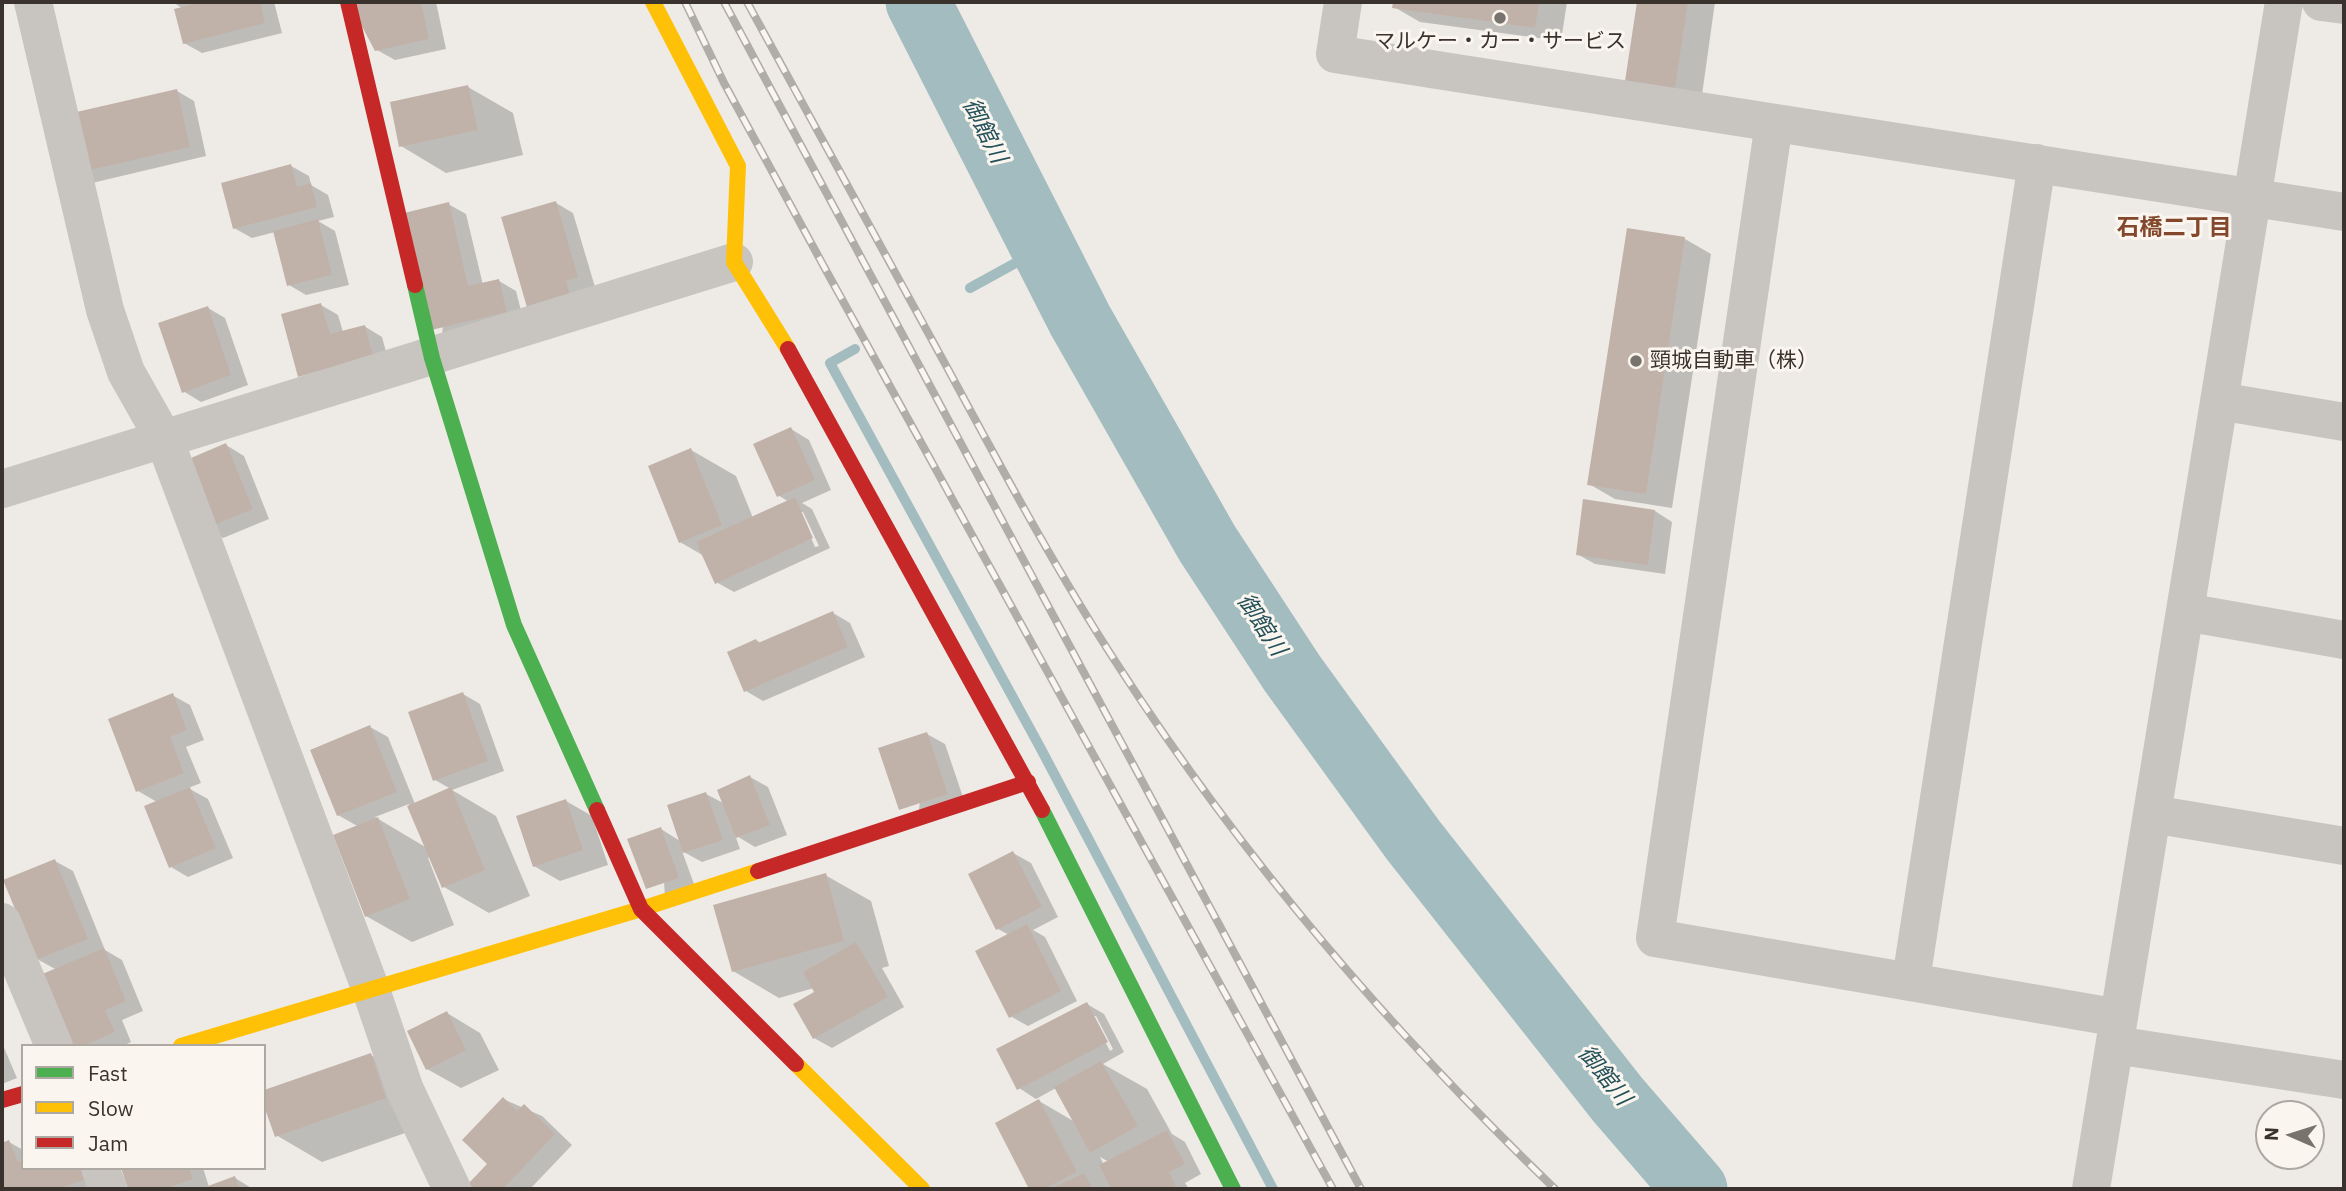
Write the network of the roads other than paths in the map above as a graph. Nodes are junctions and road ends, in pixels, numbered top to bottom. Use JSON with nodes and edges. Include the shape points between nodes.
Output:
{"nodes":[{"id":1,"x":33,"y":2,"type":"edge"},
{"id":2,"x":348,"y":2,"type":"edge"},
{"id":3,"x":653,"y":2,"type":"edge"},
{"id":4,"x":1343,"y":2,"type":"edge"},
{"id":5,"x":2284,"y":2,"type":"edge"},
{"id":6,"x":2321,"y":2,"type":"edge"},
{"id":7,"x":2344,"y":5,"type":"edge"},
{"id":8,"x":1774,"y":123,"type":"junction"},
{"id":9,"x":2037,"y":163,"type":"junction"},
{"id":10,"x":2252,"y":197,"type":"junction"},
{"id":11,"x":2344,"y":212,"type":"edge"},
{"id":12,"x":734,"y":262,"type":"junction"},
{"id":13,"x":432,"y":358,"type":"junction"},
{"id":14,"x":2219,"y":401,"type":"junction"},
{"id":15,"x":2344,"y":422,"type":"edge"},
{"id":16,"x":165,"y":441,"type":"junction"},
{"id":17,"x":2,"y":489,"type":"edge"},
{"id":18,"x":2185,"y":612,"type":"junction"},
{"id":19,"x":2344,"y":640,"type":"edge"},
{"id":20,"x":1028,"y":782,"type":"junction"},
{"id":21,"x":2152,"y":814,"type":"junction"},
{"id":22,"x":2344,"y":846,"type":"edge"},
{"id":23,"x":641,"y":909,"type":"junction"},
{"id":24,"x":2,"y":922,"type":"edge"},
{"id":25,"x":1911,"y":980,"type":"junction"},
{"id":26,"x":371,"y":990,"type":"junction"},
{"id":27,"x":2117,"y":1032,"type":"junction"},
{"id":28,"x":53,"y":1044,"type":"edge"},
{"id":29,"x":188,"y":1044,"type":"edge"},
{"id":30,"x":2344,"y":1080,"type":"edge"},
{"id":31,"x":21,"y":1095,"type":"edge"},
{"id":32,"x":2,"y":1100,"type":"edge"},
{"id":33,"x":101,"y":1170,"type":"edge"},
{"id":34,"x":108,"y":1189,"type":"edge"},
{"id":35,"x":453,"y":1189,"type":"edge"},
{"id":36,"x":922,"y":1189,"type":"edge"},
{"id":37,"x":1233,"y":1189,"type":"edge"},
{"id":38,"x":2091,"y":1189,"type":"edge"}],
"edges":[{"from":1,"to":16,"type":"street","via":[[105,310],[126,372]]},
{"from":2,"to":13,"type":"street"},
{"from":3,"to":12,"type":"street","via":[[738,166]]},
{"from":4,"to":8,"type":"street","via":[[1335,54]]},
{"from":5,"to":10,"type":"street"},
{"from":6,"to":7,"type":"street"},
{"from":8,"to":9,"type":"street"},
{"from":8,"to":25,"type":"street","via":[[1656,938]]},
{"from":9,"to":10,"type":"street"},
{"from":9,"to":25,"type":"street"},
{"from":10,"to":11,"type":"street"},
{"from":10,"to":14,"type":"street"},
{"from":12,"to":13,"type":"street"},
{"from":12,"to":20,"type":"street","via":[[796,363]]},
{"from":13,"to":16,"type":"street"},
{"from":13,"to":23,"type":"street","via":[[514,625]]},
{"from":14,"to":15,"type":"street"},
{"from":14,"to":18,"type":"street"},
{"from":16,"to":17,"type":"street"},
{"from":16,"to":26,"type":"street"},
{"from":18,"to":19,"type":"street"},
{"from":18,"to":21,"type":"street"},
{"from":20,"to":23,"type":"street"},
{"from":20,"to":37,"type":"street"},
{"from":21,"to":22,"type":"street"},
{"from":21,"to":27,"type":"street"},
{"from":23,"to":26,"type":"street"},
{"from":23,"to":36,"type":"street"},
{"from":24,"to":28,"type":"street"},
{"from":25,"to":27,"type":"street"},
{"from":26,"to":29,"type":"street"},
{"from":26,"to":35,"type":"street","via":[[405,1090]]},
{"from":27,"to":30,"type":"street"},
{"from":27,"to":38,"type":"street"},
{"from":31,"to":32,"type":"street"},
{"from":33,"to":34,"type":"street"}]}
